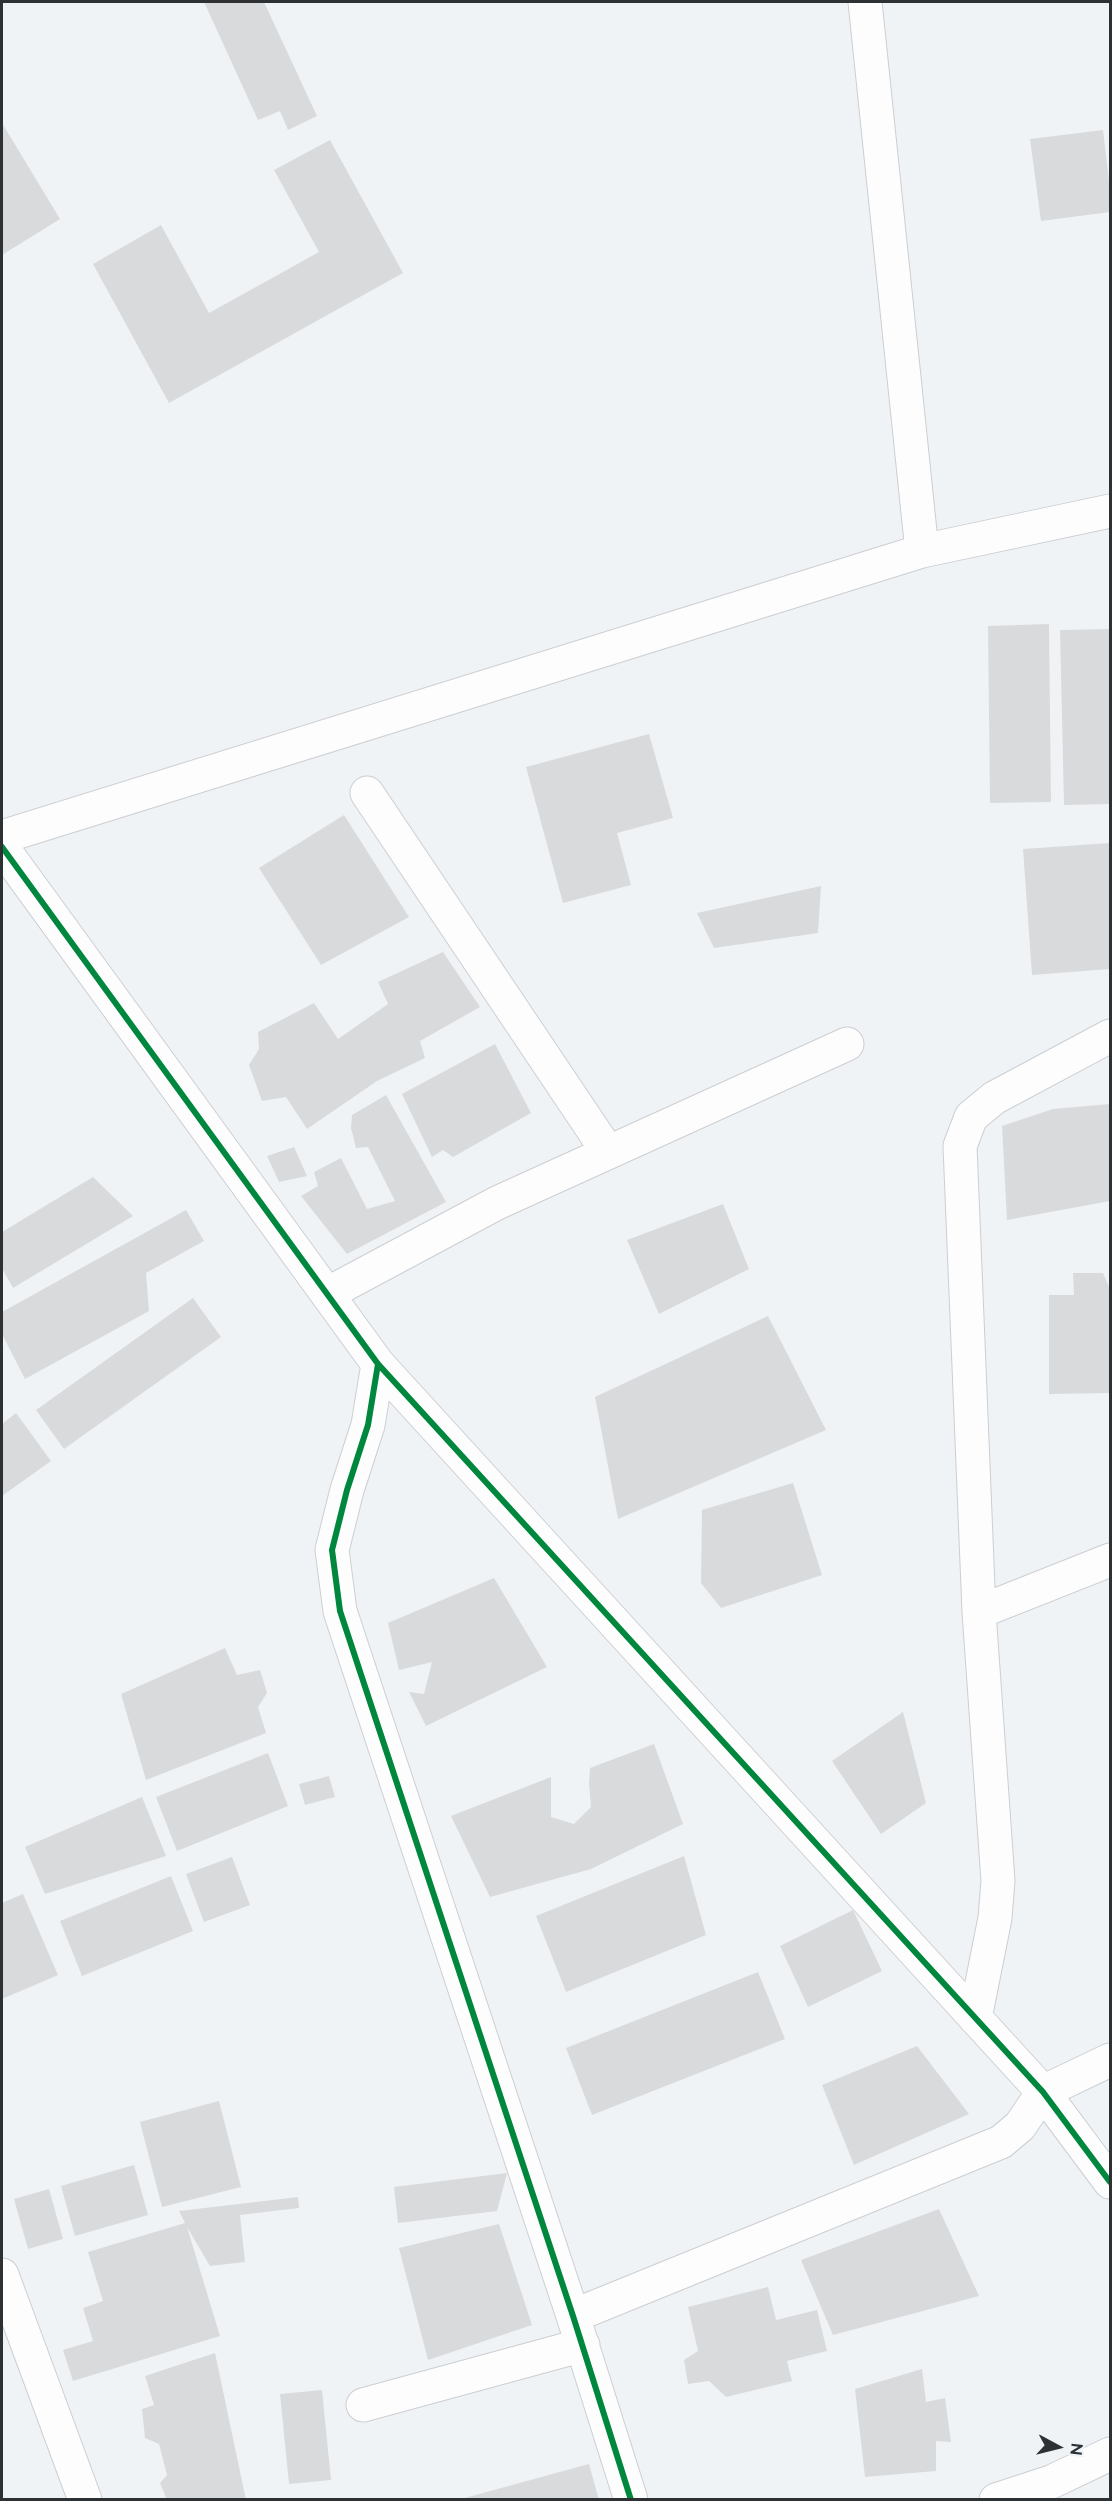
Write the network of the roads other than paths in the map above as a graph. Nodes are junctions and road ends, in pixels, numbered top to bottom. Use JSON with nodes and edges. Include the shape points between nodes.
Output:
{"nodes":[{"id":1,"x":866,"y":2,"type":"edge"},
{"id":2,"x":1110,"y":512,"type":"edge"},
{"id":3,"x":922,"y":551,"type":"junction"},
{"id":4,"x":367,"y":793,"type":"dead end"},
{"id":5,"x":2,"y":837,"type":"edge"},
{"id":6,"x":2,"y":847,"type":"edge"},
{"id":7,"x":1110,"y":1036,"type":"edge"},
{"id":8,"x":847,"y":1044,"type":"dead end"},
{"id":9,"x":608,"y":1152,"type":"junction"},
{"id":10,"x":327,"y":1294,"type":"junction"},
{"id":11,"x":378,"y":1364,"type":"junction"},
{"id":12,"x":1110,"y":1560,"type":"edge"},
{"id":13,"x":979,"y":1612,"type":"junction"},
{"id":14,"x":975,"y":2018,"type":"junction"},
{"id":15,"x":1110,"y":2060,"type":"edge"},
{"id":16,"x":1043,"y":2092,"type":"junction"},
{"id":17,"x":1110,"y":2182,"type":"edge"},
{"id":18,"x":2,"y":2275,"type":"edge"},
{"id":19,"x":578,"y":2331,"type":"junction"},
{"id":20,"x":363,"y":2405,"type":"dead end"},
{"id":21,"x":1110,"y":2454,"type":"edge"},
{"id":22,"x":85,"y":2499,"type":"edge"},
{"id":23,"x":631,"y":2499,"type":"edge"},
{"id":24,"x":996,"y":2499,"type":"edge"}],
"edges":[{"from":1,"to":3,"type":"street"},
{"from":2,"to":3,"type":"street"},
{"from":3,"to":5,"type":"street"},
{"from":4,"to":9,"type":"street"},
{"from":6,"to":10,"type":"street"},
{"from":7,"to":13,"type":"street","via":[[994,1098],[971,1117],[960,1146]]},
{"from":8,"to":9,"type":"street"},
{"from":9,"to":10,"type":"street","via":[[497,1203]]},
{"from":10,"to":11,"type":"street"},
{"from":11,"to":14,"type":"street"},
{"from":11,"to":19,"type":"street","via":[[368,1425],[332,1550],[340,1611]]},
{"from":12,"to":13,"type":"street"},
{"from":13,"to":14,"type":"street","via":[[998,1881],[995,1918]]},
{"from":14,"to":16,"type":"street"},
{"from":15,"to":16,"type":"street"},
{"from":16,"to":17,"type":"street"},
{"from":16,"to":19,"type":"street","via":[[1020,2126],[1001,2142]]},
{"from":18,"to":22,"type":"street"},
{"from":19,"to":20,"type":"street"},
{"from":19,"to":23,"type":"street"},
{"from":21,"to":24,"type":"street","via":[[1051,2482]]}]}
